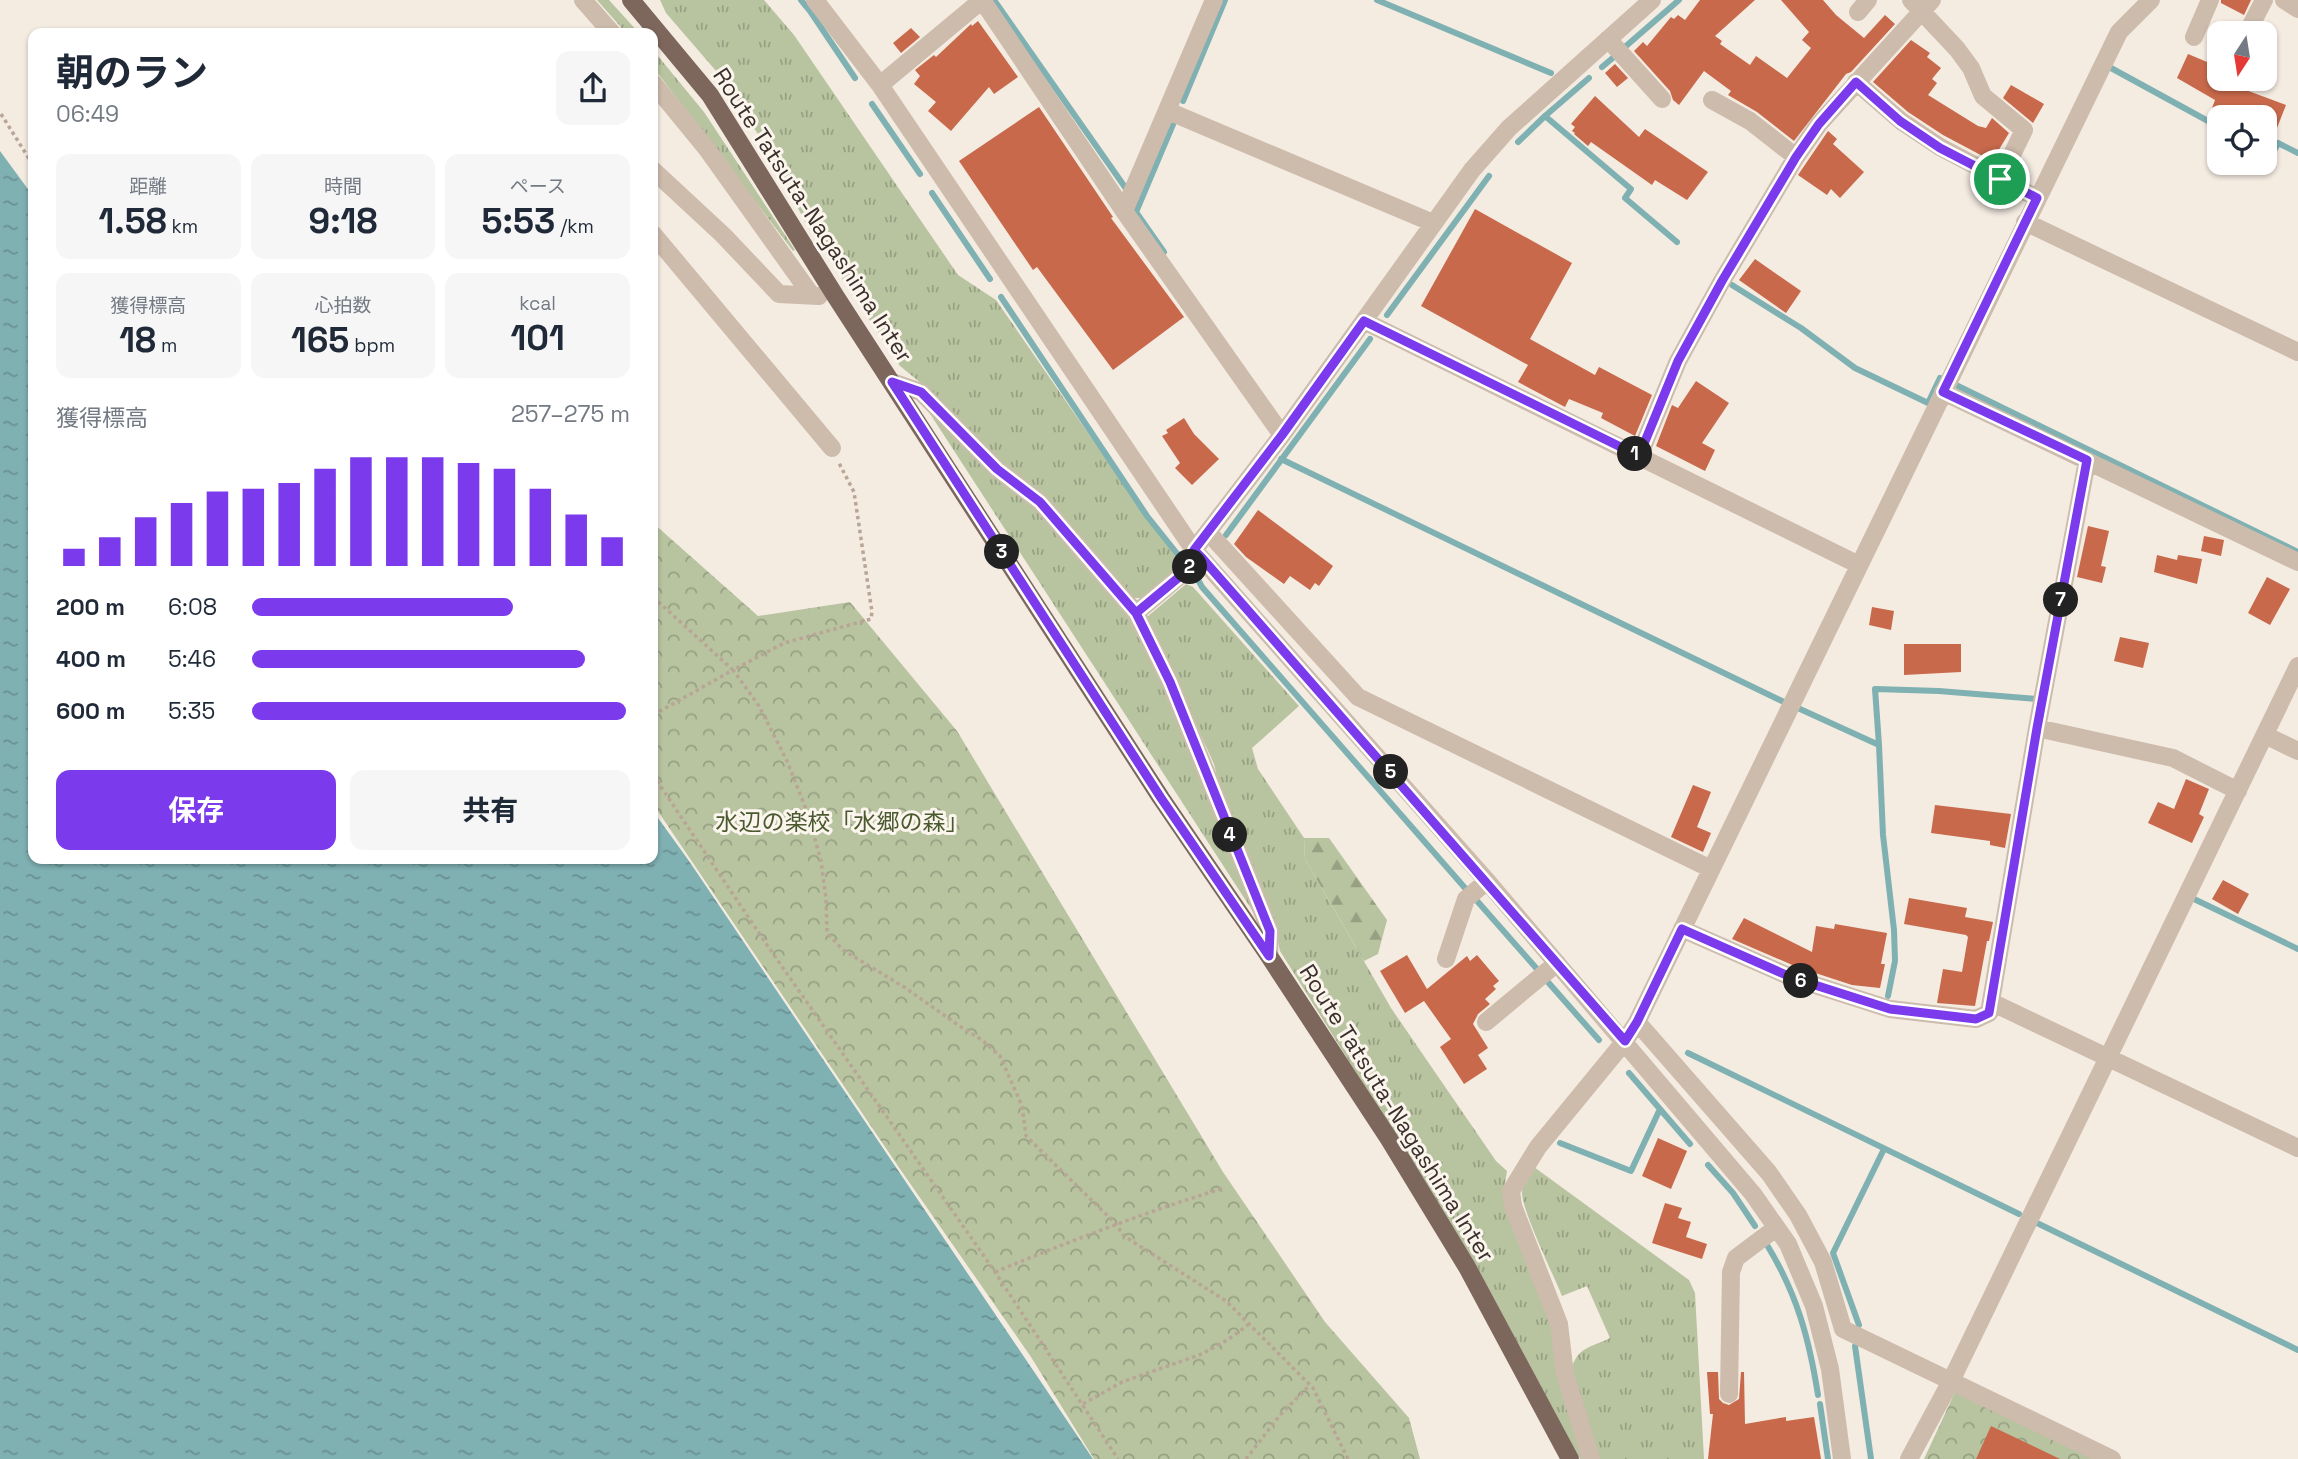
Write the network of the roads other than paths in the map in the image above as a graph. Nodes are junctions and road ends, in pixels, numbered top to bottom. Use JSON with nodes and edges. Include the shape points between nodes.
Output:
{"nodes":[{"id":1,"x":583,"y":0,"type":"edge"},
{"id":2,"x":631,"y":0,"type":"edge"},
{"id":3,"x":815,"y":0,"type":"edge"},
{"id":4,"x":982,"y":0,"type":"edge"},
{"id":5,"x":1214,"y":0,"type":"edge"},
{"id":6,"x":1652,"y":0,"type":"edge"},
{"id":7,"x":2151,"y":0,"type":"edge"},
{"id":8,"x":2210,"y":0,"type":"edge"},
{"id":9,"x":2264,"y":0,"type":"edge"},
{"id":10,"x":2284,"y":0,"type":"edge"},
{"id":11,"x":1921,"y":3,"type":"edge"},
{"id":12,"x":2298,"y":9,"type":"edge"},
{"id":13,"x":2253,"y":21,"type":"edge"},
{"id":14,"x":608,"y":28,"type":"edge"},
{"id":15,"x":654,"y":28,"type":"edge"},
{"id":16,"x":658,"y":32,"type":"edge"},
{"id":17,"x":2194,"y":37,"type":"dead end"},
{"id":18,"x":1608,"y":39,"type":"junction"},
{"id":19,"x":1856,"y":82,"type":"junction"},
{"id":20,"x":880,"y":85,"type":"junction"},
{"id":21,"x":658,"y":89,"type":"edge"},
{"id":22,"x":1662,"y":99,"type":"dead end"},
{"id":23,"x":1712,"y":100,"type":"dead end"},
{"id":24,"x":1168,"y":111,"type":"junction"},
{"id":25,"x":1796,"y":157,"type":"junction"},
{"id":26,"x":658,"y":175,"type":"edge"},
{"id":27,"x":2000,"y":179,"type":"junction"},
{"id":28,"x":2037,"y":198,"type":"junction"},
{"id":29,"x":1124,"y":211,"type":"junction"},
{"id":30,"x":2025,"y":222,"type":"junction"},
{"id":31,"x":1433,"y":223,"type":"junction"},
{"id":32,"x":658,"y":240,"type":"edge"},
{"id":33,"x":812,"y":296,"type":"junction"},
{"id":34,"x":836,"y":297,"type":"junction"},
{"id":35,"x":1364,"y":321,"type":"junction"},
{"id":36,"x":2298,"y":352,"type":"edge"},
{"id":37,"x":892,"y":382,"type":"junction"},
{"id":38,"x":1943,"y":392,"type":"junction"},
{"id":39,"x":1282,"y":435,"type":"junction"},
{"id":40,"x":832,"y":448,"type":"road end"},
{"id":41,"x":1639,"y":456,"type":"junction"},
{"id":42,"x":2087,"y":460,"type":"junction"},
{"id":43,"x":1208,"y":532,"type":"junction"},
{"id":44,"x":1198,"y":554,"type":"junction"},
{"id":45,"x":2298,"y":562,"type":"edge"},
{"id":46,"x":1859,"y":565,"type":"junction"},
{"id":47,"x":1136,"y":613,"type":"junction"},
{"id":48,"x":2298,"y":666,"type":"edge"},
{"id":49,"x":2037,"y":728,"type":"junction"},
{"id":50,"x":2265,"y":735,"type":"junction"},
{"id":51,"x":2298,"y":751,"type":"edge"},
{"id":52,"x":2238,"y":791,"type":"junction"},
{"id":53,"x":1711,"y":869,"type":"junction"},
{"id":54,"x":1487,"y":881,"type":"junction"},
{"id":55,"x":1682,"y":929,"type":"junction"},
{"id":56,"x":1269,"y":956,"type":"junction"},
{"id":57,"x":1446,"y":959,"type":"dead end"},
{"id":58,"x":1557,"y":963,"type":"junction"},
{"id":59,"x":1991,"y":1002,"type":"junction"},
{"id":60,"x":1486,"y":1022,"type":"dead end"},
{"id":61,"x":1637,"y":1022,"type":"junction"},
{"id":62,"x":1625,"y":1041,"type":"junction"},
{"id":63,"x":2109,"y":1057,"type":"junction"},
{"id":64,"x":2298,"y":1149,"type":"edge"},
{"id":65,"x":1776,"y":1228,"type":"junction"},
{"id":66,"x":1951,"y":1381,"type":"junction"},
{"id":67,"x":1729,"y":1394,"type":"dead end"},
{"id":68,"x":1570,"y":1459,"type":"edge"},
{"id":69,"x":1591,"y":1459,"type":"edge"},
{"id":70,"x":1843,"y":1459,"type":"edge"},
{"id":71,"x":1909,"y":1459,"type":"edge"},
{"id":72,"x":2112,"y":1459,"type":"edge"}],
"edges":[{"from":1,"to":14,"type":"street"},
{"from":2,"to":15,"type":"main road","name":"Route Tatsuta-Nagashima Inter"},
{"from":3,"to":20,"type":"street"},
{"from":4,"to":20,"type":"street"},
{"from":4,"to":29,"type":"street"},
{"from":5,"to":24,"type":"street"},
{"from":6,"to":18,"type":"street"},
{"from":7,"to":28,"type":"street","via":[[2119,32]]},
{"from":8,"to":17,"type":"street"},
{"from":9,"to":13,"type":"street"},
{"from":10,"to":12,"type":"street"},
{"from":11,"to":19,"type":"street"},
{"from":11,"to":27,"type":"street","via":[[1971,68],[1983,96],[2024,130]]},
{"from":16,"to":34,"type":"main road","name":"Route Tatsuta-Nagashima Inter","via":[[710,95]]},
{"from":18,"to":22,"type":"street"},
{"from":18,"to":31,"type":"street","via":[[1508,128]]},
{"from":19,"to":25,"type":"street"},
{"from":19,"to":27,"type":"street","via":[[1940,148]]},
{"from":20,"to":44,"type":"street"},
{"from":21,"to":33,"type":"street","via":[[707,149]]},
{"from":23,"to":25,"type":"street","via":[[1750,121]]},
{"from":24,"to":29,"type":"street"},
{"from":24,"to":31,"type":"street"},
{"from":25,"to":41,"type":"street","via":[[1678,361]]},
{"from":26,"to":33,"type":"street","via":[[779,295]]},
{"from":27,"to":28,"type":"street"},
{"from":28,"to":30,"type":"street"},
{"from":29,"to":39,"type":"street"},
{"from":30,"to":36,"type":"street"},
{"from":30,"to":38,"type":"street"},
{"from":31,"to":35,"type":"street"},
{"from":32,"to":40,"type":"street"},
{"from":33,"to":34,"type":"street"},
{"from":34,"to":37,"type":"main road","name":"Route Tatsuta-Nagashima Inter"},
{"from":35,"to":39,"type":"street"},
{"from":35,"to":41,"type":"street"},
{"from":37,"to":47,"type":"street","via":[[921,392],[997,469],[1040,502]]},
{"from":37,"to":56,"type":"main road","name":"Route Tatsuta-Nagashima Inter","via":[[1161,798]]},
{"from":38,"to":42,"type":"street"},
{"from":38,"to":46,"type":"street"},
{"from":39,"to":43,"type":"street"},
{"from":41,"to":46,"type":"street"},
{"from":42,"to":45,"type":"street"},
{"from":42,"to":49,"type":"street"},
{"from":43,"to":44,"type":"street"},
{"from":43,"to":53,"type":"street","via":[[1358,697]]},
{"from":44,"to":47,"type":"street"},
{"from":44,"to":54,"type":"street"},
{"from":46,"to":53,"type":"street"},
{"from":47,"to":56,"type":"street","via":[[1175,695],[1270,931]]},
{"from":48,"to":50,"type":"street"},
{"from":49,"to":52,"type":"street","via":[[2173,758]]},
{"from":49,"to":59,"type":"street"},
{"from":50,"to":51,"type":"street"},
{"from":50,"to":52,"type":"street"},
{"from":52,"to":63,"type":"street"},
{"from":53,"to":55,"type":"street"},
{"from":54,"to":57,"type":"street","via":[[1466,899]]},
{"from":54,"to":58,"type":"street"},
{"from":55,"to":59,"type":"street","via":[[1793,978],[1890,1009],[1976,1019],[1989,1013]]},
{"from":55,"to":61,"type":"street"},
{"from":56,"to":68,"type":"main road","name":"Route Tatsuta-Nagashima Inter","via":[[1467,1267]]},
{"from":58,"to":60,"type":"street"},
{"from":58,"to":62,"type":"street"},
{"from":59,"to":63,"type":"street"},
{"from":61,"to":62,"type":"street"},
{"from":61,"to":66,"type":"street","via":[[1769,1173],[1798,1215],[1823,1262],[1843,1329]]},
{"from":62,"to":65,"type":"street"},
{"from":62,"to":69,"type":"street","via":[[1538,1147],[1511,1191],[1559,1325],[1565,1374]]},
{"from":63,"to":64,"type":"street"},
{"from":63,"to":66,"type":"street"},
{"from":65,"to":67,"type":"street","via":[[1736,1258],[1731,1272]]},
{"from":65,"to":70,"type":"street","via":[[1788,1244],[1814,1306],[1830,1369]]},
{"from":66,"to":71,"type":"street"},
{"from":66,"to":72,"type":"street"}]}
